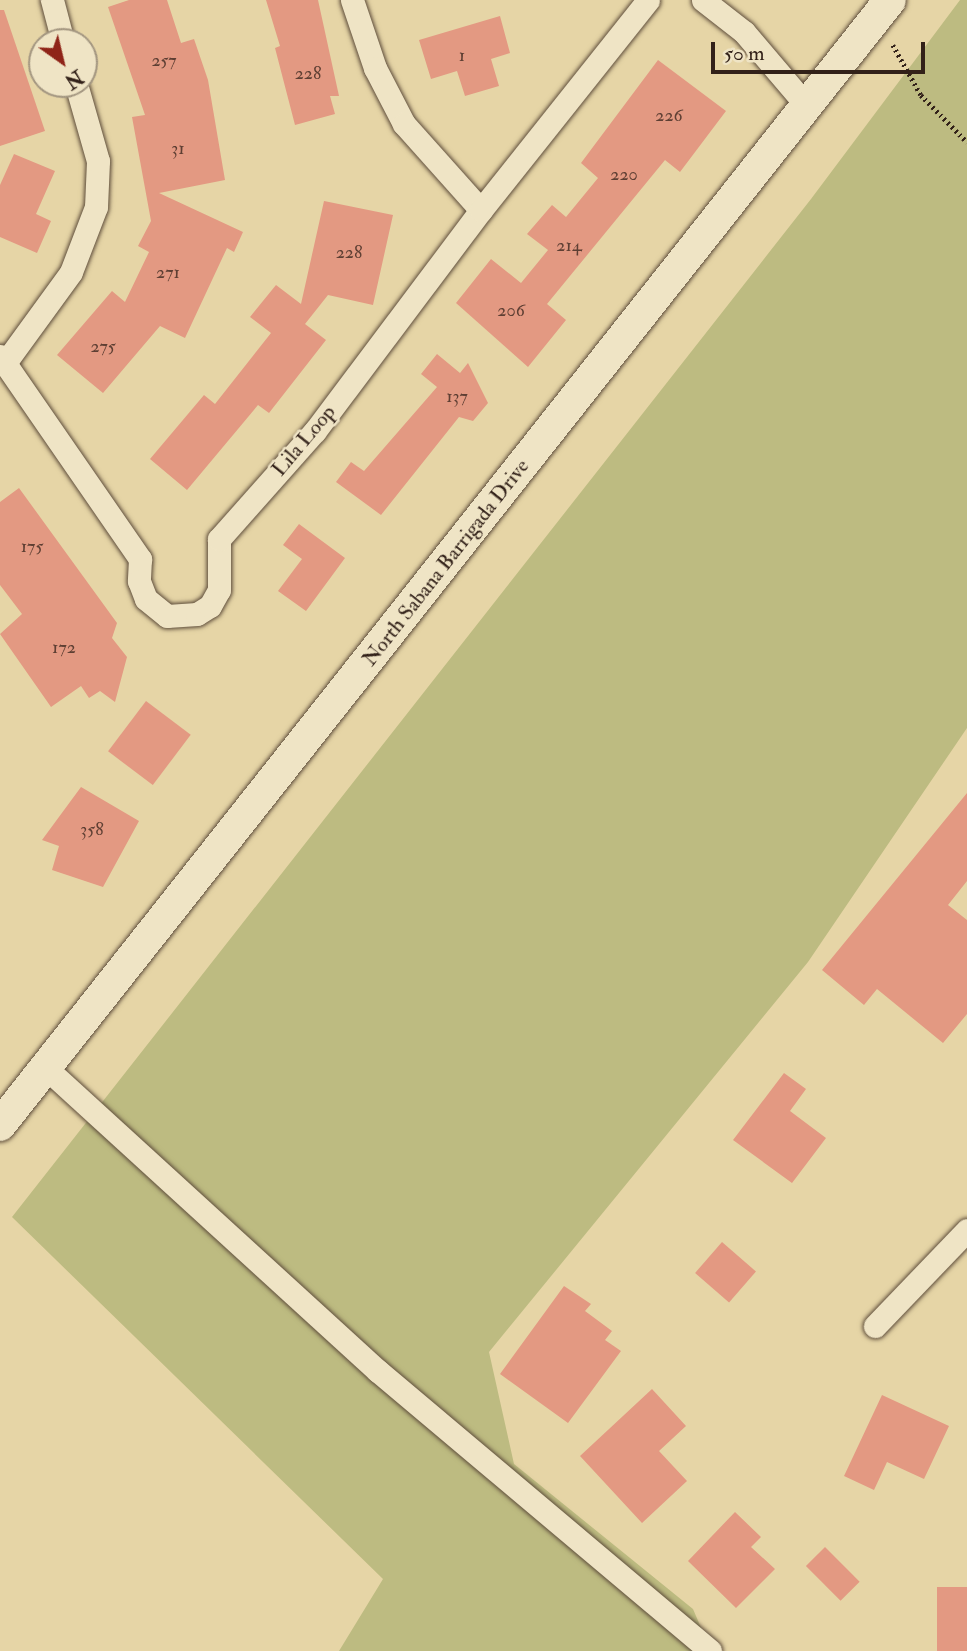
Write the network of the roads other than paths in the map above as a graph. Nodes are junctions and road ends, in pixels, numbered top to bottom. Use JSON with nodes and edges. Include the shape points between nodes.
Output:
{"nodes":[{"id":1,"x":52,"y":0,"type":"edge"},
{"id":2,"x":352,"y":0,"type":"edge"},
{"id":3,"x":648,"y":0,"type":"edge"},
{"id":4,"x":703,"y":0,"type":"edge"},
{"id":5,"x":718,"y":0,"type":"edge"},
{"id":6,"x":883,"y":8,"type":"edge"},
{"id":7,"x":59,"y":28,"type":"edge"},
{"id":8,"x":744,"y":32,"type":"junction"},
{"id":9,"x":80,"y":98,"type":"edge"},
{"id":10,"x":807,"y":106,"type":"junction"},
{"id":11,"x":481,"y":210,"type":"junction"},
{"id":12,"x":3,"y":360,"type":"edge"},
{"id":13,"x":46,"y":1068,"type":"junction"},
{"id":14,"x":0,"y":1125,"type":"edge"},
{"id":15,"x":967,"y":1230,"type":"edge"},
{"id":16,"x":875,"y":1326,"type":"dead end"},
{"id":17,"x":710,"y":1651,"type":"edge"}],
"edges":[{"from":1,"to":7,"type":"street"},
{"from":2,"to":11,"type":"street","via":[[393,106]]},
{"from":3,"to":11,"type":"street","name":"Lila Loop"},
{"from":4,"to":8,"type":"street"},
{"from":5,"to":8,"type":"street"},
{"from":6,"to":10,"type":"main road","name":"North Sabana Barrigada Drive"},
{"from":8,"to":10,"type":"street"},
{"from":9,"to":12,"type":"street","via":[[97,161],[96,207],[71,272]]},
{"from":10,"to":13,"type":"main road","name":"North Sabana Barrigada Drive"},
{"from":11,"to":12,"type":"street","name":"Lila Loop","via":[[315,431],[219,539],[219,590],[210,606],[197,614],[167,617],[146,599],[139,582],[140,559]]},
{"from":13,"to":14,"type":"main road","name":"North Sabana Barrigada Drive"},
{"from":13,"to":17,"type":"street","via":[[378,1371]]},
{"from":15,"to":16,"type":"street"}]}
